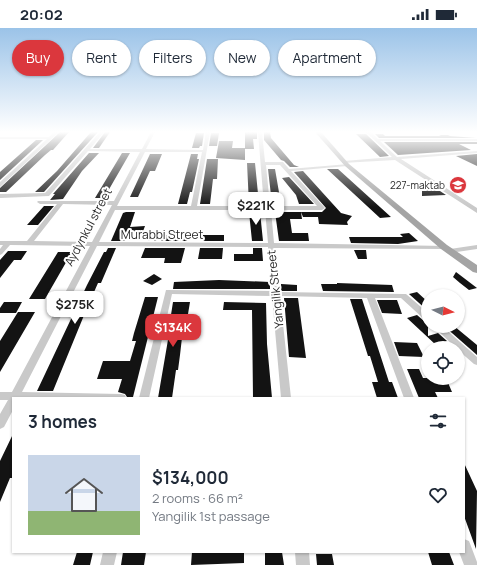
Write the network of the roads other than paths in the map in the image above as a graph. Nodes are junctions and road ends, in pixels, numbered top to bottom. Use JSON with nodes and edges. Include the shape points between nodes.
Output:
{"nodes":[{"id":1,"x":30,"y":157,"type":"edge"},
{"id":2,"x":80,"y":157,"type":"edge"},
{"id":3,"x":140,"y":157,"type":"edge"},
{"id":4,"x":204,"y":157,"type":"edge"},
{"id":5,"x":262,"y":157,"type":"edge"},
{"id":6,"x":340,"y":157,"type":"edge"},
{"id":7,"x":409,"y":157,"type":"edge"},
{"id":8,"x":396,"y":158,"type":"junction"},
{"id":9,"x":263,"y":164,"type":"junction"},
{"id":10,"x":346,"y":164,"type":"junction"},
{"id":11,"x":289,"y":170,"type":"junction"},
{"id":12,"x":0,"y":185,"type":"edge"},
{"id":13,"x":0,"y":196,"type":"edge"},
{"id":14,"x":40,"y":202,"type":"dead end"},
{"id":15,"x":62,"y":202,"type":"junction"},
{"id":16,"x":114,"y":205,"type":"junction"},
{"id":17,"x":194,"y":208,"type":"junction"},
{"id":18,"x":268,"y":208,"type":"junction"},
{"id":19,"x":477,"y":212,"type":"edge"},
{"id":20,"x":0,"y":243,"type":"edge"},
{"id":21,"x":8,"y":244,"type":"junction"},
{"id":22,"x":28,"y":244,"type":"junction"},
{"id":23,"x":94,"y":244,"type":"junction"},
{"id":24,"x":271,"y":246,"type":"junction"},
{"id":25,"x":477,"y":247,"type":"edge"},
{"id":26,"x":447,"y":249,"type":"junction"},
{"id":27,"x":0,"y":253,"type":"edge"},
{"id":28,"x":477,"y":270,"type":"edge"},
{"id":29,"x":276,"y":294,"type":"junction"},
{"id":30,"x":370,"y":296,"type":"junction"},
{"id":31,"x":421,"y":312,"type":"edge"},
{"id":32,"x":445,"y":333,"type":"edge"},
{"id":33,"x":477,"y":362,"type":"edge"},
{"id":34,"x":0,"y":396,"type":"edge"},
{"id":35,"x":15,"y":397,"type":"edge"},
{"id":36,"x":144,"y":397,"type":"edge"},
{"id":37,"x":286,"y":397,"type":"edge"},
{"id":38,"x":409,"y":397,"type":"edge"},
{"id":39,"x":12,"y":398,"type":"edge"},
{"id":40,"x":12,"y":402,"type":"edge"},
{"id":41,"x":0,"y":424,"type":"edge"},
{"id":42,"x":465,"y":549,"type":"edge"},
{"id":43,"x":110,"y":553,"type":"edge"},
{"id":44,"x":302,"y":553,"type":"edge"},
{"id":45,"x":107,"y":565,"type":"edge"},
{"id":46,"x":303,"y":565,"type":"edge"},
{"id":47,"x":471,"y":565,"type":"edge"}],
"edges":[{"from":1,"to":12,"type":"street"},
{"from":2,"to":13,"type":"street","via":[[47,195]]},
{"from":3,"to":16,"type":"street","name":"Aydynkul street"},
{"from":4,"to":17,"type":"street"},
{"from":5,"to":9,"type":"street","name":"Yangilik Street"},
{"from":6,"to":10,"type":"main road"},
{"from":7,"to":8,"type":"street"},
{"from":8,"to":10,"type":"street"},
{"from":8,"to":19,"type":"street"},
{"from":9,"to":11,"type":"street","via":[[281,163]]},
{"from":9,"to":18,"type":"street","name":"Yangilik Street"},
{"from":10,"to":11,"type":"street"},
{"from":10,"to":26,"type":"main road"},
{"from":11,"to":18,"type":"street","via":[[322,208]]},
{"from":14,"to":15,"type":"street"},
{"from":15,"to":16,"type":"street"},
{"from":15,"to":22,"type":"street"},
{"from":16,"to":17,"type":"street"},
{"from":16,"to":23,"type":"street","name":"Aydynkul street"},
{"from":17,"to":18,"type":"street"},
{"from":18,"to":24,"type":"street","name":"Yangilik Street"},
{"from":20,"to":21,"type":"street","name":"Murabbi Street"},
{"from":21,"to":22,"type":"street","name":"Murabbi Street"},
{"from":21,"to":27,"type":"street"},
{"from":22,"to":23,"type":"street","name":"Murabbi Street"},
{"from":23,"to":24,"type":"street","name":"Murabbi Street"},
{"from":23,"to":35,"type":"street","name":"Aydynkul street"},
{"from":24,"to":26,"type":"street","name":"Murabbi Street"},
{"from":24,"to":29,"type":"street","name":"Yangilik Street"},
{"from":25,"to":26,"type":"street","name":"Murabbi Street"},
{"from":26,"to":28,"type":"main road"},
{"from":29,"to":30,"type":"street"},
{"from":29,"to":36,"type":"street","via":[[169,292]]},
{"from":29,"to":37,"type":"street","name":"Yangilik Street"},
{"from":30,"to":31,"type":"street","via":[[403,296]]},
{"from":30,"to":38,"type":"street"},
{"from":32,"to":33,"type":"street"},
{"from":34,"to":39,"type":"street"},
{"from":40,"to":41,"type":"street","name":"Aydynkul street"},
{"from":42,"to":47,"type":"street"},
{"from":43,"to":45,"type":"street"},
{"from":44,"to":46,"type":"street"}]}
